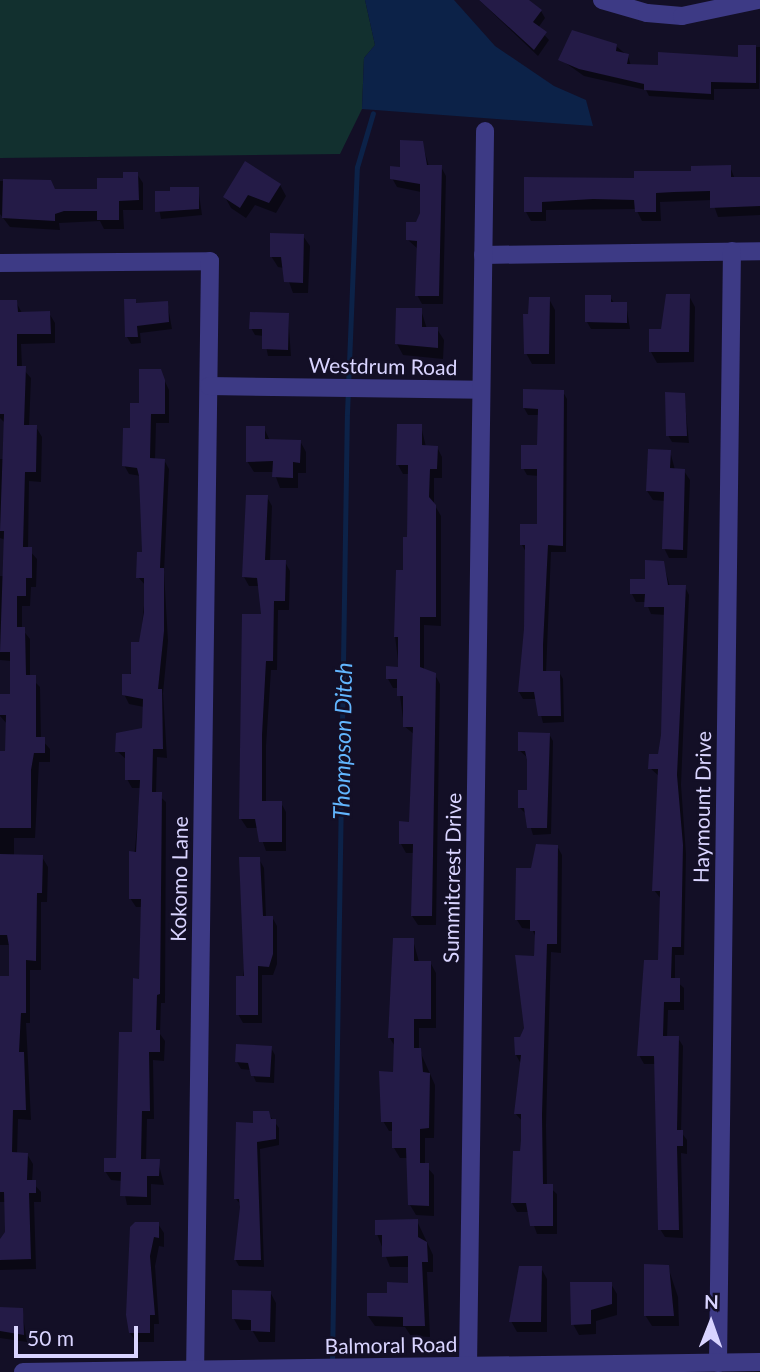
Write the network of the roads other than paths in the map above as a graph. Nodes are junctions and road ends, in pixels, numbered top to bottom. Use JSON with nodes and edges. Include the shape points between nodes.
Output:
{"nodes":[{"id":1,"x":602,"y":0,"type":"edge"},
{"id":2,"x":758,"y":0,"type":"edge"},
{"id":3,"x":485,"y":131,"type":"dead end"},
{"id":4,"x":732,"y":251,"type":"junction"},
{"id":5,"x":760,"y":251,"type":"edge"},
{"id":6,"x":483,"y":255,"type":"junction"},
{"id":7,"x":0,"y":263,"type":"edge"},
{"id":8,"x":208,"y":386,"type":"junction"},
{"id":9,"x":481,"y":390,"type":"junction"},
{"id":10,"x":760,"y":1362,"type":"edge"},
{"id":11,"x":718,"y":1363,"type":"junction"},
{"id":12,"x":468,"y":1367,"type":"junction"},
{"id":13,"x":195,"y":1371,"type":"edge"},
{"id":14,"x":23,"y":1372,"type":"edge"}],
"edges":[{"from":1,"to":2,"type":"street","via":[[647,13],[682,16]]},
{"from":3,"to":6,"type":"street","name":"Westdrum Road"},
{"from":4,"to":5,"type":"street"},
{"from":4,"to":6,"type":"street"},
{"from":4,"to":11,"type":"street","name":"Haymount Drive"},
{"from":6,"to":9,"type":"street","name":"Westdrum Road"},
{"from":7,"to":8,"type":"street","via":[[211,261]]},
{"from":8,"to":9,"type":"street","name":"Westdrum Road"},
{"from":8,"to":13,"type":"street","name":"Kokomo Lane"},
{"from":9,"to":12,"type":"street","name":"Summitcrest Drive"},
{"from":10,"to":11,"type":"street","name":"Balmoral Road"},
{"from":11,"to":12,"type":"street","name":"Balmoral Road"},
{"from":12,"to":13,"type":"street","name":"Balmoral Road"},
{"from":13,"to":14,"type":"street","name":"Balmoral Road"}]}
